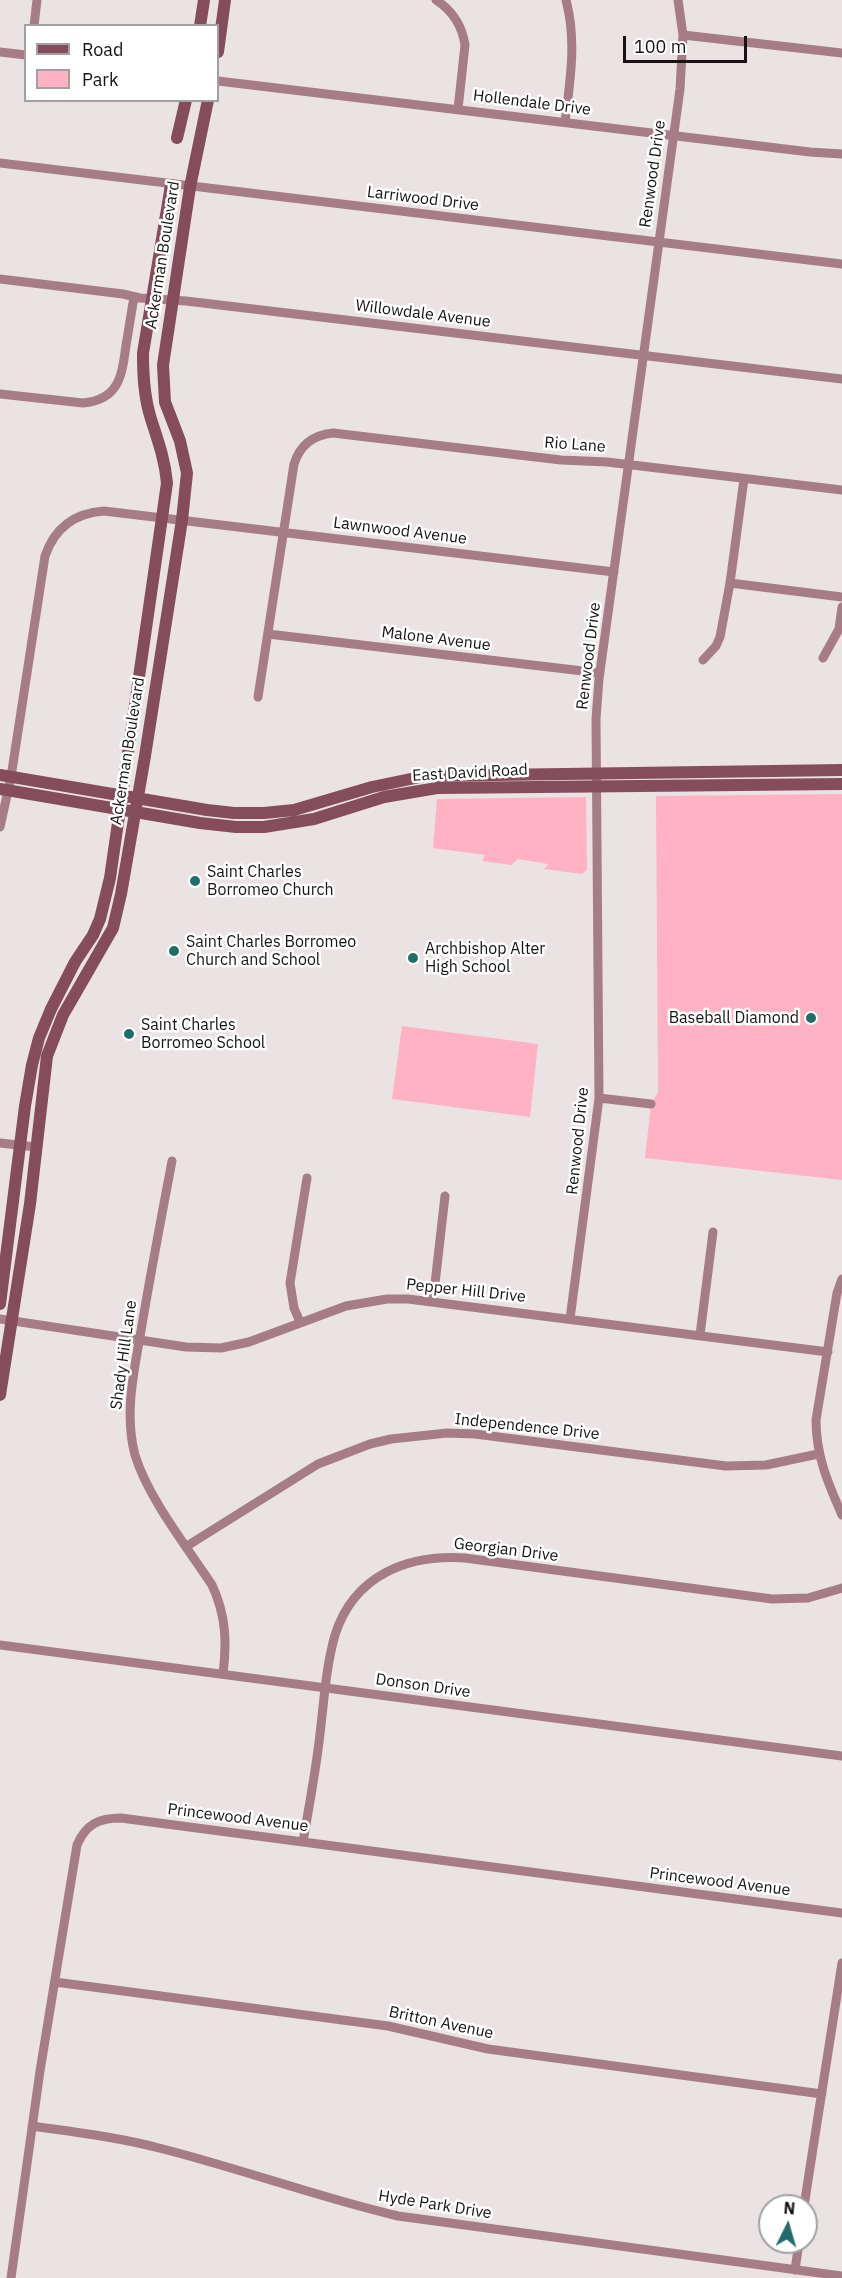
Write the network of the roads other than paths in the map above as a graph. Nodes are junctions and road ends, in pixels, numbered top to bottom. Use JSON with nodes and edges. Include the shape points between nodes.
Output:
{"nodes":[{"id":1,"x":37,"y":0,"type":"edge"},
{"id":2,"x":204,"y":0,"type":"edge"},
{"id":3,"x":225,"y":0,"type":"edge"},
{"id":4,"x":436,"y":0,"type":"edge"},
{"id":5,"x":566,"y":0,"type":"edge"},
{"id":6,"x":678,"y":0,"type":"edge"},
{"id":7,"x":34,"y":24,"type":"edge"},
{"id":8,"x":200,"y":24,"type":"edge"},
{"id":9,"x":683,"y":35,"type":"junction"},
{"id":10,"x":219,"y":45,"type":"edge"},
{"id":11,"x":0,"y":52,"type":"edge"},
{"id":12,"x":842,"y":53,"type":"edge"},
{"id":13,"x":24,"y":55,"type":"edge"},
{"id":14,"x":219,"y":81,"type":"edge"},
{"id":15,"x":186,"y":102,"type":"edge"},
{"id":16,"x":208,"y":102,"type":"edge"},
{"id":17,"x":458,"y":109,"type":"junction"},
{"id":18,"x":565,"y":122,"type":"junction"},
{"id":19,"x":673,"y":135,"type":"junction"},
{"id":20,"x":177,"y":138,"type":"dead end"},
{"id":21,"x":842,"y":154,"type":"edge"},
{"id":22,"x":0,"y":163,"type":"edge"},
{"id":23,"x":171,"y":185,"type":"junction"},
{"id":24,"x":190,"y":187,"type":"junction"},
{"id":25,"x":659,"y":242,"type":"junction"},
{"id":26,"x":842,"y":264,"type":"edge"},
{"id":27,"x":0,"y":279,"type":"edge"},
{"id":28,"x":134,"y":297,"type":"junction"},
{"id":29,"x":153,"y":299,"type":"junction"},
{"id":30,"x":173,"y":300,"type":"junction"},
{"id":31,"x":643,"y":355,"type":"junction"},
{"id":32,"x":842,"y":379,"type":"edge"},
{"id":33,"x":0,"y":394,"type":"edge"},
{"id":34,"x":629,"y":465,"type":"junction"},
{"id":35,"x":744,"y":478,"type":"junction"},
{"id":36,"x":842,"y":490,"type":"edge"},
{"id":37,"x":162,"y":518,"type":"junction"},
{"id":38,"x":182,"y":520,"type":"junction"},
{"id":39,"x":283,"y":532,"type":"junction"},
{"id":40,"x":614,"y":572,"type":"junction"},
{"id":41,"x":730,"y":583,"type":"junction"},
{"id":42,"x":842,"y":597,"type":"edge"},
{"id":43,"x":842,"y":607,"type":"edge"},
{"id":44,"x":268,"y":634,"type":"junction"},
{"id":45,"x":823,"y":658,"type":"dead end"},
{"id":46,"x":703,"y":660,"type":"dead end"},
{"id":47,"x":600,"y":673,"type":"junction"},
{"id":48,"x":258,"y":697,"type":"dead end"},
{"id":49,"x":841,"y":770,"type":"edge"},
{"id":50,"x":6,"y":776,"type":"edge"},
{"id":51,"x":597,"y":780,"type":"junction"},
{"id":52,"x":841,"y":784,"type":"edge"},
{"id":53,"x":4,"y":790,"type":"edge"},
{"id":54,"x":120,"y":795,"type":"junction"},
{"id":55,"x":137,"y":798,"type":"junction"},
{"id":56,"x":120,"y":809,"type":"junction"},
{"id":57,"x":135,"y":812,"type":"junction"},
{"id":58,"x":0,"y":828,"type":"edge"},
{"id":59,"x":599,"y":1098,"type":"junction"},
{"id":60,"x":651,"y":1104,"type":"dead end"},
{"id":61,"x":0,"y":1143,"type":"edge"},
{"id":62,"x":21,"y":1146,"type":"junction"},
{"id":63,"x":36,"y":1147,"type":"junction"},
{"id":64,"x":172,"y":1161,"type":"dead end"},
{"id":65,"x":307,"y":1178,"type":"dead end"},
{"id":66,"x":446,"y":1196,"type":"dead end"},
{"id":67,"x":713,"y":1232,"type":"dead end"},
{"id":68,"x":842,"y":1279,"type":"edge"},
{"id":69,"x":434,"y":1301,"type":"junction"},
{"id":70,"x":0,"y":1304,"type":"edge"},
{"id":71,"x":570,"y":1319,"type":"junction"},
{"id":72,"x":6,"y":1320,"type":"edge"},
{"id":73,"x":300,"y":1322,"type":"junction"},
{"id":74,"x":700,"y":1335,"type":"junction"},
{"id":75,"x":140,"y":1340,"type":"junction"},
{"id":76,"x":828,"y":1352,"type":"junction"},
{"id":77,"x":0,"y":1395,"type":"edge"},
{"id":78,"x":818,"y":1454,"type":"junction"},
{"id":79,"x":842,"y":1515,"type":"edge"},
{"id":80,"x":187,"y":1546,"type":"junction"},
{"id":81,"x":842,"y":1588,"type":"edge"},
{"id":82,"x":0,"y":1645,"type":"edge"},
{"id":83,"x":223,"y":1674,"type":"junction"},
{"id":84,"x":326,"y":1688,"type":"junction"},
{"id":85,"x":842,"y":1756,"type":"edge"},
{"id":86,"x":303,"y":1842,"type":"junction"},
{"id":87,"x":842,"y":1913,"type":"edge"},
{"id":88,"x":842,"y":1963,"type":"edge"},
{"id":89,"x":55,"y":1982,"type":"junction"},
{"id":90,"x":822,"y":2094,"type":"junction"},
{"id":91,"x":32,"y":2126,"type":"junction"},
{"id":92,"x":806,"y":2194,"type":"edge"},
{"id":93,"x":797,"y":2254,"type":"edge"},
{"id":94,"x":795,"y":2270,"type":"junction"},
{"id":95,"x":842,"y":2276,"type":"edge"},
{"id":96,"x":11,"y":2278,"type":"edge"}],
"edges":[{"from":1,"to":7,"type":"street"},
{"from":2,"to":8,"type":"street"},
{"from":3,"to":10,"type":"street"},
{"from":4,"to":17,"type":"street","via":[[454,16],[463,34]]},
{"from":5,"to":18,"type":"street","via":[[573,48]]},
{"from":6,"to":9,"type":"street","name":"Renwood Drive"},
{"from":9,"to":12,"type":"street"},
{"from":9,"to":19,"type":"street","name":"Renwood Drive"},
{"from":11,"to":13,"type":"street"},
{"from":14,"to":17,"type":"street","name":"Hollendale Drive"},
{"from":15,"to":20,"type":"street"},
{"from":16,"to":24,"type":"street","name":"Ackerman Boulevard"},
{"from":17,"to":18,"type":"street","name":"Hollendale Drive"},
{"from":18,"to":19,"type":"street","name":"Hollendale Drive"},
{"from":19,"to":21,"type":"street","name":"Hollendale Drive"},
{"from":19,"to":25,"type":"street","name":"Renwood Drive"},
{"from":22,"to":23,"type":"street","name":"Larriwood Drive"},
{"from":23,"to":24,"type":"street","name":"Larriwood Drive"},
{"from":23,"to":29,"type":"street","name":"Ackerman Boulevard"},
{"from":24,"to":25,"type":"street","name":"Larriwood Drive"},
{"from":24,"to":30,"type":"street","name":"Ackerman Boulevard"},
{"from":25,"to":26,"type":"street","name":"Larriwood Drive"},
{"from":25,"to":31,"type":"street","name":"Renwood Drive"},
{"from":27,"to":28,"type":"street","name":"Willowdale Avenue"},
{"from":28,"to":29,"type":"street","name":"Willowdale Avenue"},
{"from":28,"to":33,"type":"street","via":[[123,370],[108,396],[83,403]]},
{"from":29,"to":30,"type":"street","name":"Willowdale Avenue"},
{"from":29,"to":37,"type":"street","name":"Ackerman Boulevard","via":[[143,353],[143,378],[166,463]]},
{"from":30,"to":31,"type":"street","name":"Willowdale Avenue"},
{"from":30,"to":38,"type":"street","name":"Ackerman Boulevard","via":[[163,386],[185,459]]},
{"from":31,"to":32,"type":"street","name":"Willowdale Avenue"},
{"from":31,"to":34,"type":"street","name":"Renwood Drive"},
{"from":34,"to":35,"type":"street","name":"Rio Lane"},
{"from":34,"to":39,"type":"street","name":"Rio Lane","via":[[333,433],[317,436],[297,455]]},
{"from":34,"to":40,"type":"street","name":"Renwood Drive"},
{"from":35,"to":36,"type":"street","name":"Rio Lane"},
{"from":35,"to":41,"type":"street"},
{"from":37,"to":38,"type":"street","name":"Lawnwood Avenue"},
{"from":37,"to":50,"type":"street","name":"Lawnwood Avenue","via":[[92,512],[62,526],[48,546]]},
{"from":37,"to":54,"type":"street","name":"Ackerman Boulevard"},
{"from":38,"to":39,"type":"street","name":"Lawnwood Avenue"},
{"from":38,"to":55,"type":"street","name":"Ackerman Boulevard"},
{"from":39,"to":40,"type":"street","name":"Lawnwood Avenue"},
{"from":39,"to":44,"type":"street"},
{"from":40,"to":47,"type":"street","name":"Renwood Drive"},
{"from":41,"to":42,"type":"street"},
{"from":41,"to":46,"type":"street","via":[[720,637]]},
{"from":43,"to":45,"type":"street","via":[[835,638]]},
{"from":44,"to":47,"type":"street","name":"Malone Avenue"},
{"from":44,"to":48,"type":"street"},
{"from":47,"to":51,"type":"street","name":"Renwood Drive"},
{"from":49,"to":51,"type":"street","name":"East David Road"},
{"from":49,"to":52,"type":"street"},
{"from":50,"to":53,"type":"street","name":"Lawnwood Avenue"},
{"from":50,"to":54,"type":"street","name":"East David Road"},
{"from":51,"to":52,"type":"street","name":"East David Road"},
{"from":51,"to":55,"type":"street","name":"East David Road","via":[[425,776],[307,807],[264,813],[234,813]]},
{"from":51,"to":57,"type":"street","name":"East David Road","via":[[418,790],[384,796],[314,819],[264,827],[209,824]]},
{"from":51,"to":59,"type":"street","name":"Renwood Drive"},
{"from":53,"to":56,"type":"street","name":"East David Road"},
{"from":53,"to":58,"type":"street","name":"Lawnwood Avenue"},
{"from":54,"to":55,"type":"street","name":"East David Road"},
{"from":54,"to":56,"type":"street","name":"Ackerman Boulevard"},
{"from":55,"to":57,"type":"street","name":"Ackerman Boulevard"},
{"from":56,"to":57,"type":"street","name":"East David Road"},
{"from":56,"to":62,"type":"street","name":"Ackerman Boulevard","via":[[100,919],[39,1038]]},
{"from":57,"to":63,"type":"street","name":"Ackerman Boulevard","via":[[113,928],[63,1015],[47,1056]]},
{"from":59,"to":60,"type":"street"},
{"from":59,"to":71,"type":"street","name":"Renwood Drive"},
{"from":61,"to":62,"type":"street"},
{"from":62,"to":63,"type":"street"},
{"from":62,"to":70,"type":"street","name":"Ackerman Boulevard"},
{"from":63,"to":72,"type":"street","name":"Ackerman Boulevard","via":[[30,1204]]},
{"from":64,"to":75,"type":"street","name":"Shady Hill Lane"},
{"from":65,"to":73,"type":"street","via":[[290,1283]]},
{"from":66,"to":69,"type":"street"},
{"from":67,"to":74,"type":"street"},
{"from":68,"to":76,"type":"street"},
{"from":69,"to":71,"type":"street","name":"Pepper Hill Drive"},
{"from":69,"to":73,"type":"street","name":"Pepper Hill Drive","via":[[368,1302]]},
{"from":71,"to":74,"type":"street","name":"Pepper Hill Drive"},
{"from":72,"to":75,"type":"street","name":"Pepper Hill Drive"},
{"from":72,"to":77,"type":"street","name":"Ackerman Boulevard"},
{"from":73,"to":75,"type":"street","name":"Pepper Hill Drive","via":[[249,1342],[221,1348]]},
{"from":74,"to":76,"type":"street","name":"Pepper Hill Drive"},
{"from":75,"to":80,"type":"street","name":"Shady Hill Lane","via":[[130,1412],[135,1456],[151,1491]]},
{"from":76,"to":78,"type":"street","via":[[816,1420]]},
{"from":78,"to":79,"type":"street"},
{"from":78,"to":80,"type":"street","name":"Independence Drive","via":[[766,1465],[726,1466],[475,1434],[419,1435],[369,1444],[318,1464]]},
{"from":80,"to":83,"type":"street","name":"Shady Hill Lane","via":[[212,1585],[223,1614]]},
{"from":81,"to":84,"type":"street","name":"Georgian Drive","via":[[808,1598],[772,1599],[465,1558],[428,1558],[395,1568],[357,1595],[336,1633]]},
{"from":82,"to":83,"type":"street","name":"Donson Drive"},
{"from":83,"to":84,"type":"street","name":"Donson Drive"},
{"from":84,"to":85,"type":"street","name":"Donson Drive"},
{"from":84,"to":86,"type":"street","name":"Georgian Drive"},
{"from":86,"to":87,"type":"street","name":"Princewood Avenue"},
{"from":86,"to":89,"type":"street","name":"Princewood Avenue","via":[[122,1818],[106,1818],[92,1824],[77,1845]]},
{"from":88,"to":90,"type":"street"},
{"from":89,"to":90,"type":"street","name":"Britton Avenue","via":[[388,2026],[488,2049]]},
{"from":89,"to":91,"type":"street","name":"Princewood Avenue"},
{"from":90,"to":92,"type":"street"},
{"from":91,"to":94,"type":"street","name":"Hyde Park Drive","via":[[157,2147],[398,2216]]},
{"from":91,"to":96,"type":"street","name":"Princewood Avenue"},
{"from":93,"to":94,"type":"street"},
{"from":94,"to":95,"type":"street","name":"Hyde Park Drive"}]}
